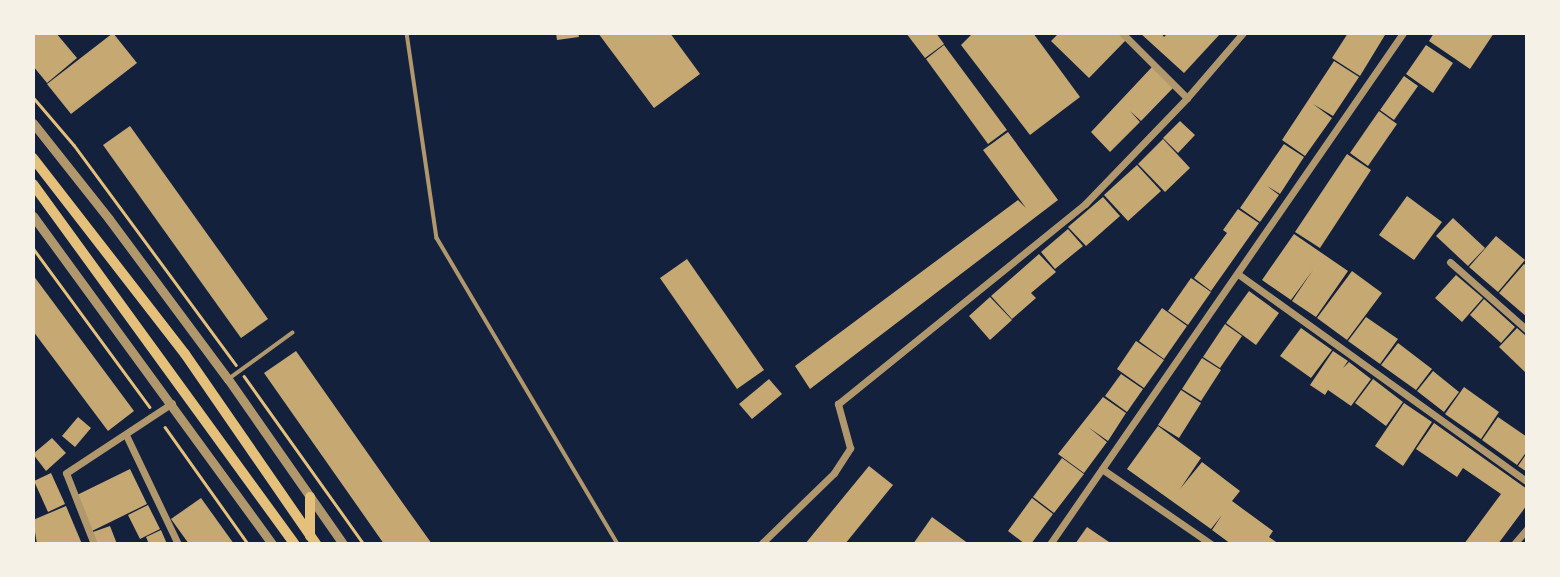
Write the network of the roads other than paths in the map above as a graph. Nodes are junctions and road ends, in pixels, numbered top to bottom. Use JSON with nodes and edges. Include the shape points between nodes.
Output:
{"nodes":[{"id":1,"x":407,"y":33,"type":"edge"},
{"id":2,"x":1122,"y":33,"type":"edge"},
{"id":3,"x":1242,"y":33,"type":"edge"},
{"id":4,"x":1393,"y":33,"type":"edge"},
{"id":5,"x":1402,"y":36,"type":"edge"},
{"id":6,"x":1187,"y":98,"type":"junction"},
{"id":7,"x":33,"y":123,"type":"edge"},
{"id":8,"x":33,"y":158,"type":"edge"},
{"id":9,"x":33,"y":184,"type":"edge"},
{"id":10,"x":33,"y":216,"type":"edge"},
{"id":11,"x":1450,"y":262,"type":"dead end"},
{"id":12,"x":1238,"y":274,"type":"junction"},
{"id":13,"x":1527,"y":330,"type":"edge"},
{"id":14,"x":292,"y":333,"type":"dead end"},
{"id":15,"x":228,"y":379,"type":"junction"},
{"id":16,"x":172,"y":403,"type":"junction"},
{"id":17,"x":126,"y":435,"type":"junction"},
{"id":18,"x":1102,"y":469,"type":"junction"},
{"id":19,"x":1527,"y":482,"type":"edge"},
{"id":20,"x":310,"y":497,"type":"junction"},
{"id":21,"x":1527,"y":529,"type":"edge"},
{"id":22,"x":313,"y":540,"type":"edge"},
{"id":23,"x":94,"y":544,"type":"edge"},
{"id":24,"x":178,"y":544,"type":"edge"},
{"id":25,"x":272,"y":544,"type":"edge"},
{"id":26,"x":295,"y":544,"type":"edge"},
{"id":27,"x":343,"y":544,"type":"edge"},
{"id":28,"x":618,"y":544,"type":"edge"},
{"id":29,"x":761,"y":544,"type":"edge"},
{"id":30,"x":1050,"y":544,"type":"edge"},
{"id":31,"x":1211,"y":544,"type":"edge"},
{"id":32,"x":1514,"y":544,"type":"edge"}],
"edges":[{"from":1,"to":28,"type":"lane","via":[[437,238]]},
{"from":2,"to":6,"type":"street"},
{"from":3,"to":6,"type":"street"},
{"from":4,"to":5,"type":"street"},
{"from":5,"to":12,"type":"street"},
{"from":6,"to":29,"type":"street","via":[[1085,204],[838,404],[850,448],[834,473]]},
{"from":7,"to":15,"type":"street"},
{"from":8,"to":22,"type":"main road","via":[[185,354]]},
{"from":9,"to":26,"type":"main road"},
{"from":10,"to":16,"type":"street"},
{"from":11,"to":13,"type":"street"},
{"from":12,"to":18,"type":"street"},
{"from":12,"to":19,"type":"street"},
{"from":14,"to":15,"type":"lane"},
{"from":15,"to":20,"type":"street"},
{"from":16,"to":17,"type":"street"},
{"from":16,"to":25,"type":"street"},
{"from":17,"to":23,"type":"street","via":[[66,473]]},
{"from":17,"to":24,"type":"street"},
{"from":18,"to":30,"type":"street"},
{"from":18,"to":31,"type":"street"},
{"from":20,"to":22,"type":"main road"},
{"from":20,"to":27,"type":"street"},
{"from":21,"to":32,"type":"street"}]}
